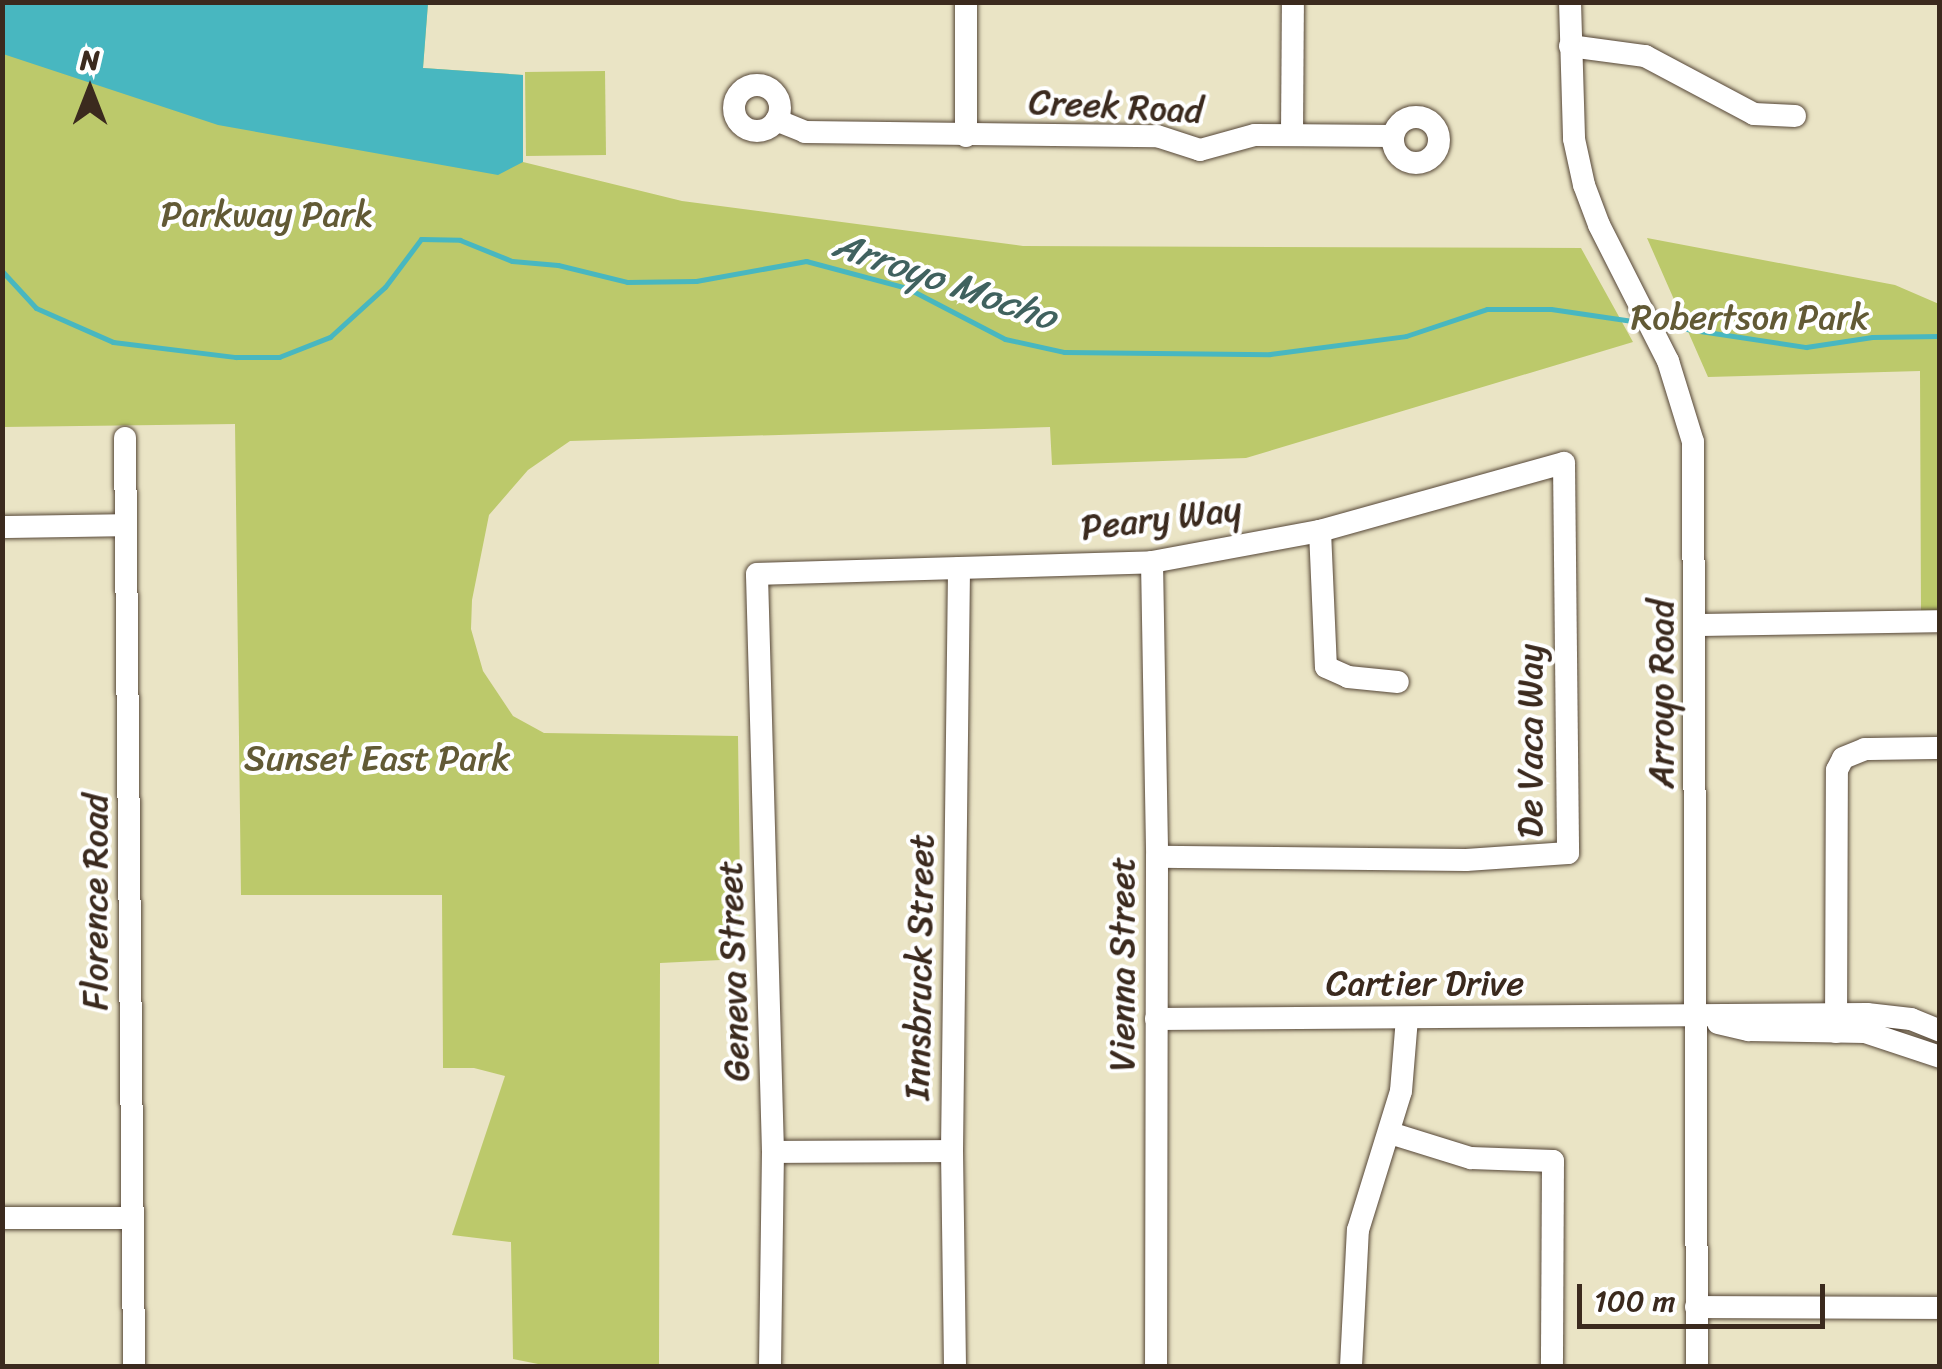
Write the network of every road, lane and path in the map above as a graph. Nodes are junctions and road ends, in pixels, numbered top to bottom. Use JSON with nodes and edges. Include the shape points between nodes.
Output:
{"nodes":[{"id":1,"x":966,"y":2,"type":"edge"},
{"id":2,"x":1293,"y":2,"type":"edge"},
{"id":3,"x":1570,"y":2,"type":"edge"},
{"id":4,"x":1570,"y":46,"type":"junction"},
{"id":5,"x":1795,"y":116,"type":"dead end"},
{"id":6,"x":776,"y":120,"type":"dead end"},
{"id":7,"x":1292,"y":135,"type":"junction"},
{"id":8,"x":966,"y":136,"type":"junction"},
{"id":9,"x":1392,"y":136,"type":"dead end"},
{"id":10,"x":125,"y":438,"type":"dead end"},
{"id":11,"x":1564,"y":462,"type":"joint"},
{"id":12,"x":126,"y":525,"type":"junction"},
{"id":13,"x":2,"y":527,"type":"edge"},
{"id":14,"x":1320,"y":531,"type":"junction"},
{"id":15,"x":1152,"y":562,"type":"junction"},
{"id":16,"x":959,"y":568,"type":"junction"},
{"id":17,"x":757,"y":574,"type":"joint"},
{"id":18,"x":1940,"y":621,"type":"edge"},
{"id":19,"x":1696,"y":626,"type":"junction"},
{"id":20,"x":1398,"y":682,"type":"dead end"},
{"id":21,"x":1940,"y":748,"type":"edge"},
{"id":22,"x":1158,"y":857,"type":"junction"},
{"id":23,"x":1407,"y":1018,"type":"junction"},
{"id":24,"x":1695,"y":1018,"type":"junction"},
{"id":25,"x":1156,"y":1019,"type":"junction"},
{"id":26,"x":1836,"y":1023,"type":"junction"},
{"id":27,"x":1940,"y":1031,"type":"edge"},
{"id":28,"x":1940,"y":1057,"type":"edge"},
{"id":29,"x":1390,"y":1133,"type":"junction"},
{"id":30,"x":952,"y":1151,"type":"junction"},
{"id":31,"x":773,"y":1152,"type":"junction"},
{"id":32,"x":2,"y":1218,"type":"edge"},
{"id":33,"x":131,"y":1218,"type":"junction"},
{"id":34,"x":1696,"y":1307,"type":"junction"},
{"id":35,"x":1940,"y":1308,"type":"edge"},
{"id":36,"x":134,"y":1366,"type":"edge"},
{"id":37,"x":770,"y":1366,"type":"edge"},
{"id":38,"x":955,"y":1366,"type":"edge"},
{"id":39,"x":1156,"y":1366,"type":"edge"},
{"id":40,"x":1351,"y":1366,"type":"edge"},
{"id":41,"x":1552,"y":1366,"type":"edge"},
{"id":42,"x":1696,"y":1366,"type":"edge"}],
"edges":[{"from":1,"to":8,"type":"street"},
{"from":2,"to":7,"type":"street"},
{"from":3,"to":4,"type":"street","name":"Arroyo Road"},
{"from":4,"to":5,"type":"street","via":[[1645,56],[1754,114]]},
{"from":4,"to":19,"type":"street","name":"Arroyo Road","via":[[1574,139],[1584,184],[1668,361],[1693,442]]},
{"from":6,"to":8,"type":"street","name":"Creek Road","via":[[805,132]]},
{"from":7,"to":8,"type":"street","name":"Creek Road","via":[[1255,135],[1200,150],[1156,136]]},
{"from":7,"to":9,"type":"street","name":"Creek Road"},
{"from":10,"to":12,"type":"street","name":"Florence Road"},
{"from":11,"to":14,"type":"street","name":"Peary Way"},
{"from":11,"to":22,"type":"street","name":"De Vaca Way","via":[[1568,853],[1466,860]]},
{"from":12,"to":13,"type":"street"},
{"from":12,"to":33,"type":"street","name":"Florence Road"},
{"from":14,"to":15,"type":"street","name":"Peary Way"},
{"from":14,"to":20,"type":"street","via":[[1326,667]]},
{"from":15,"to":16,"type":"street","name":"Peary Way"},
{"from":15,"to":22,"type":"street","name":"Vienna Street"},
{"from":16,"to":17,"type":"street","name":"Peary Way"},
{"from":16,"to":30,"type":"street","name":"Innsbruck Street"},
{"from":17,"to":31,"type":"street","name":"Geneva Street"},
{"from":18,"to":19,"type":"street"},
{"from":19,"to":24,"type":"street","name":"Arroyo Road"},
{"from":21,"to":26,"type":"street","via":[[1864,749],[1843,758],[1837,770]]},
{"from":22,"to":25,"type":"street","name":"Vienna Street"},
{"from":23,"to":24,"type":"street","name":"Cartier Drive"},
{"from":23,"to":25,"type":"street","name":"Cartier Drive"},
{"from":23,"to":29,"type":"street","via":[[1402,1091]]},
{"from":24,"to":26,"type":"street","name":"Cartier Drive","via":[[1748,1030]]},
{"from":24,"to":34,"type":"street","name":"Arroyo Road"},
{"from":25,"to":39,"type":"street","name":"Vienna Street"},
{"from":26,"to":27,"type":"street","via":[[1911,1019]]},
{"from":26,"to":28,"type":"street"},
{"from":29,"to":40,"type":"street","via":[[1358,1230]]},
{"from":29,"to":41,"type":"street","via":[[1471,1158],[1553,1161]]},
{"from":30,"to":31,"type":"street"},
{"from":30,"to":38,"type":"street","name":"Innsbruck Street"},
{"from":31,"to":37,"type":"street","name":"Geneva Street"},
{"from":32,"to":33,"type":"street"},
{"from":33,"to":36,"type":"street","name":"Florence Road"},
{"from":34,"to":35,"type":"street"},
{"from":34,"to":42,"type":"street","name":"Arroyo Road"}]}
